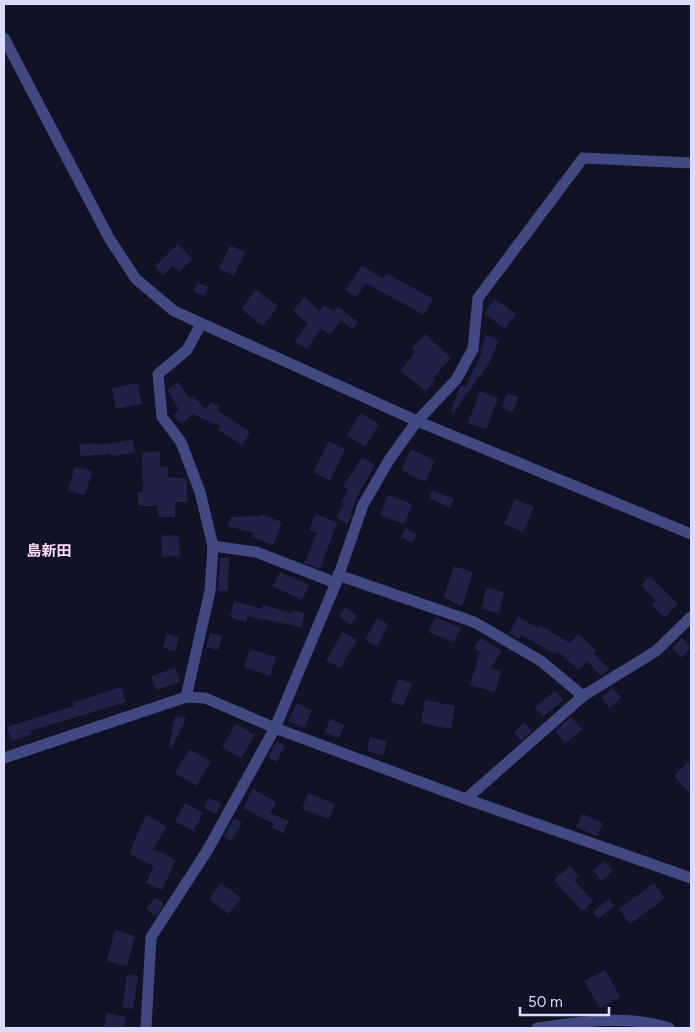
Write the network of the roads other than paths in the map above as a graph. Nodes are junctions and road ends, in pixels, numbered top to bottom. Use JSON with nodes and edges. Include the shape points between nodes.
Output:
{"nodes":[{"id":1,"x":4,"y":38,"type":"edge"},
{"id":2,"x":691,"y":164,"type":"edge"},
{"id":3,"x":200,"y":324,"type":"junction"},
{"id":4,"x":417,"y":422,"type":"junction"},
{"id":5,"x":691,"y":534,"type":"edge"},
{"id":6,"x":213,"y":546,"type":"junction"},
{"id":7,"x":337,"y":579,"type":"junction"},
{"id":8,"x":691,"y":617,"type":"edge"},
{"id":9,"x":583,"y":696,"type":"junction"},
{"id":10,"x":186,"y":697,"type":"junction"},
{"id":11,"x":275,"y":728,"type":"junction"},
{"id":12,"x":4,"y":758,"type":"edge"},
{"id":13,"x":466,"y":799,"type":"junction"},
{"id":14,"x":691,"y":878,"type":"edge"},
{"id":15,"x":146,"y":1028,"type":"edge"},
{"id":16,"x":537,"y":1028,"type":"edge"},
{"id":17,"x":669,"y":1028,"type":"edge"}],
"edges":[{"from":1,"to":3,"type":"street","via":[[108,238],[136,280],[174,311]]},
{"from":2,"to":4,"type":"street","via":[[583,158],[478,298],[473,349],[456,380]]},
{"from":3,"to":4,"type":"street"},
{"from":3,"to":6,"type":"street","via":[[187,350],[158,374],[159,398],[162,417],[180,442],[200,492]]},
{"from":4,"to":5,"type":"street"},
{"from":4,"to":7,"type":"street","via":[[389,460],[363,505]]},
{"from":6,"to":7,"type":"street","via":[[256,552]]},
{"from":6,"to":10,"type":"street","via":[[210,591]]},
{"from":7,"to":9,"type":"street","via":[[474,622],[541,661]]},
{"from":7,"to":11,"type":"street"},
{"from":8,"to":9,"type":"street","via":[[656,650]]},
{"from":9,"to":13,"type":"street"},
{"from":10,"to":11,"type":"street","via":[[206,698]]},
{"from":10,"to":12,"type":"street"},
{"from":11,"to":13,"type":"street"},
{"from":11,"to":15,"type":"street","via":[[208,851],[151,937]]},
{"from":13,"to":14,"type":"street"},
{"from":16,"to":17,"type":"street","via":[[585,1021],[647,1021]]}]}
